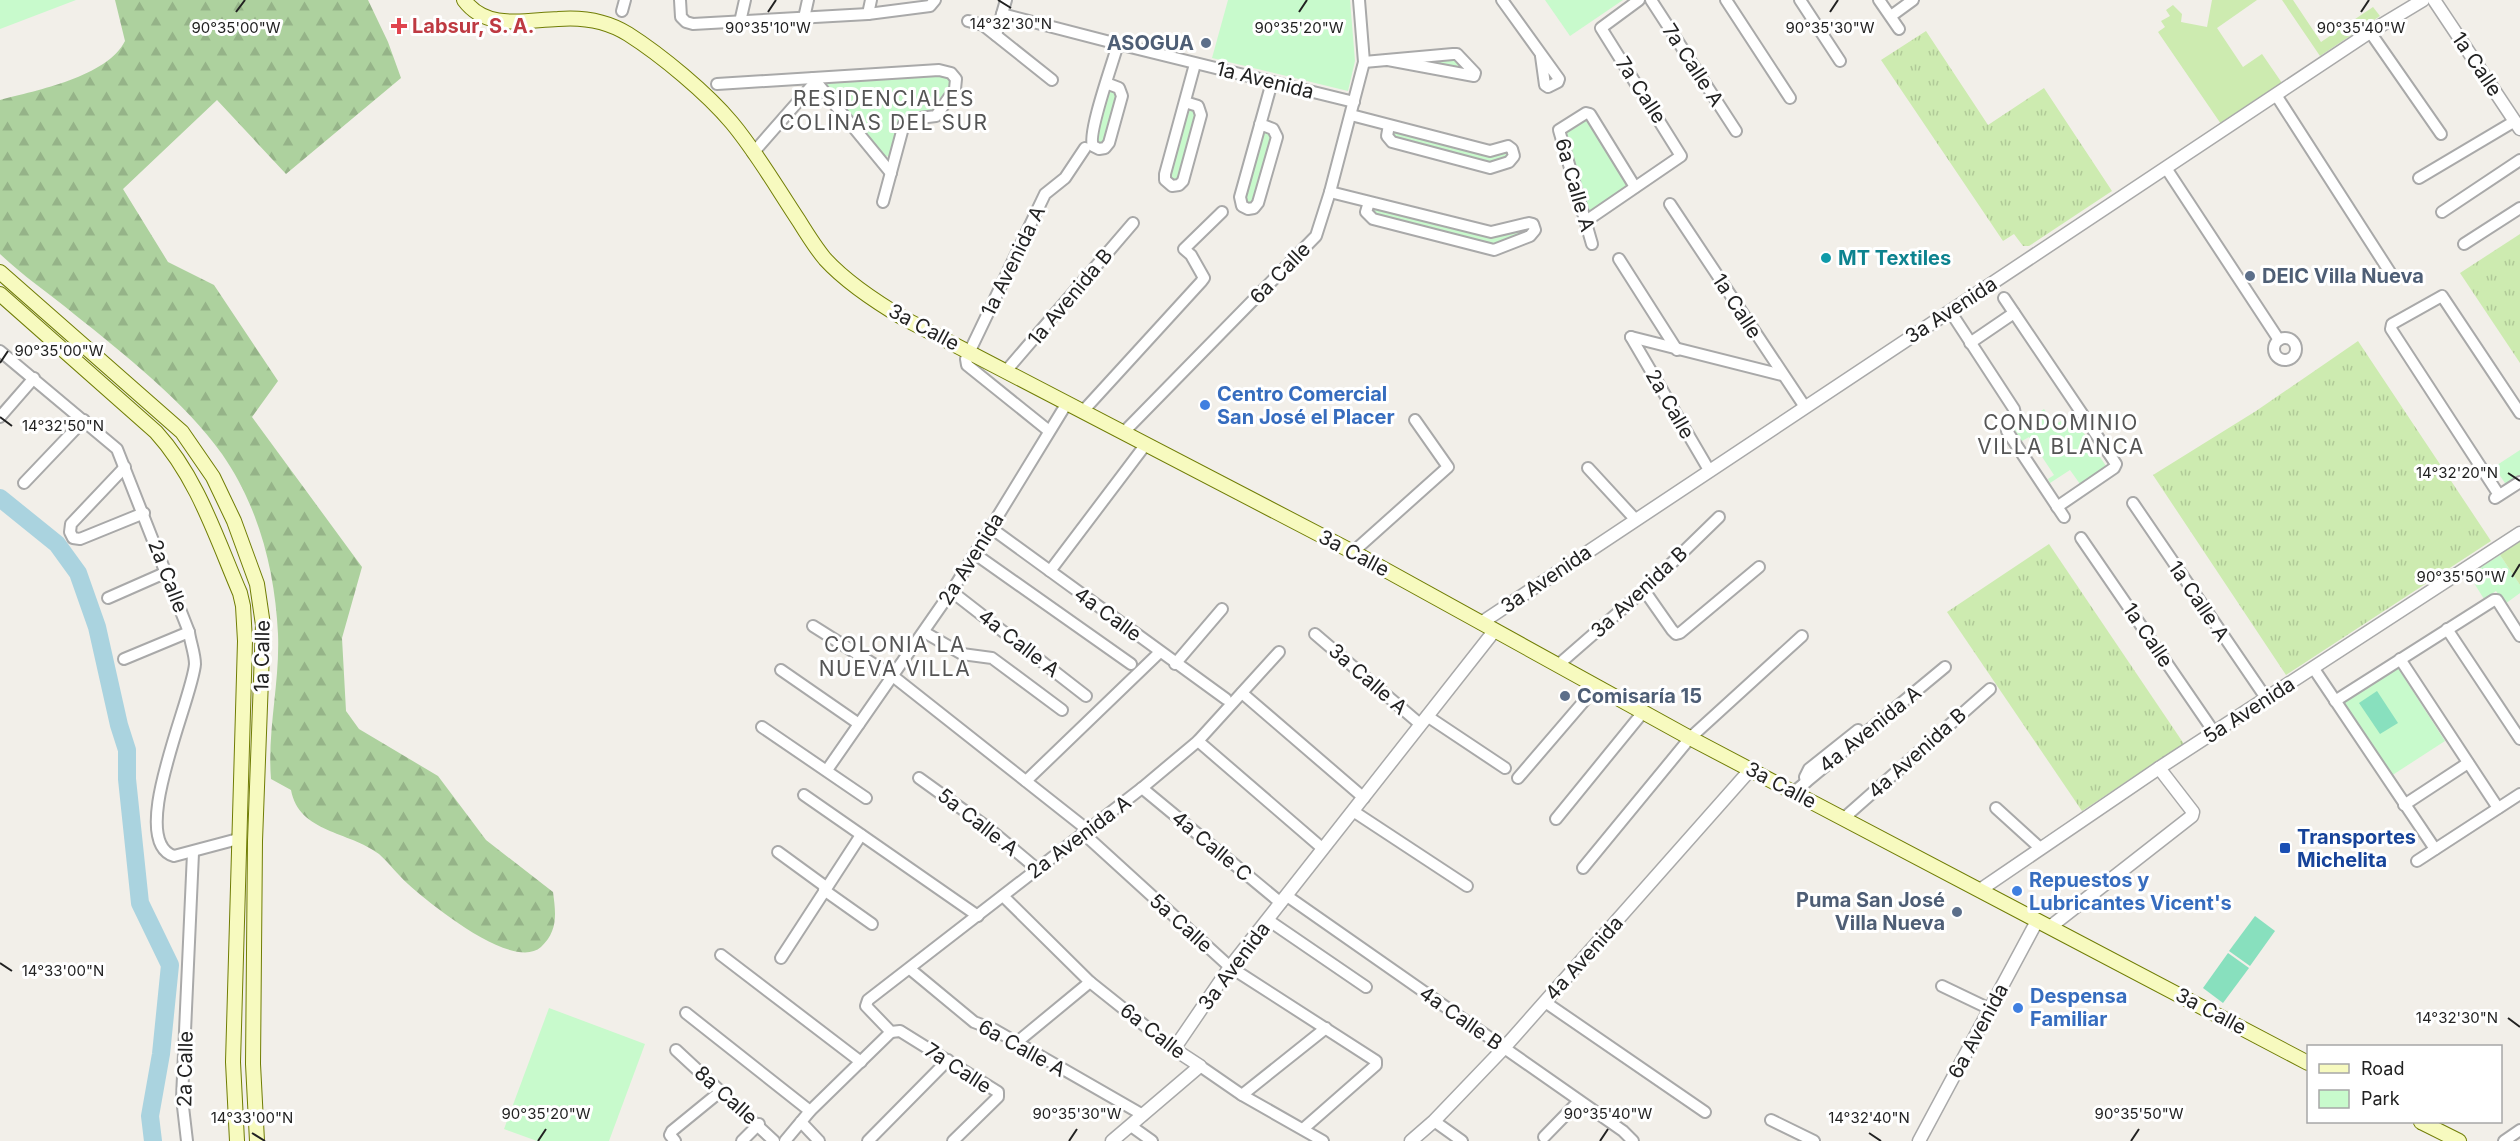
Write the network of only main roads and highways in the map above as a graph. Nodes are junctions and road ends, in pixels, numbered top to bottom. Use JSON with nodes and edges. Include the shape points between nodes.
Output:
{"nodes":[{"id":1,"x":464,"y":0,"type":"edge"},
{"id":2,"x":0,"y":272,"type":"edge"},
{"id":3,"x":0,"y":294,"type":"edge"},
{"id":4,"x":2307,"y":1062,"type":"edge"},
{"id":5,"x":2423,"y":1123,"type":"edge"},
{"id":6,"x":237,"y":1141,"type":"edge"},
{"id":7,"x":257,"y":1141,"type":"edge"},
{"id":8,"x":2459,"y":1141,"type":"edge"}],
"edges":[{"from":1,"to":4,"type":"main road","name":"3a Calle","via":[[479,14],[494,20],[603,22],[664,61],[731,122],[836,270],[890,310],[1353,552],[1690,738]]},
{"from":2,"to":7,"type":"main road","name":"1a Calle","via":[[195,447],[234,521],[257,584],[262,603],[263,647],[255,852],[253,1064]]},
{"from":3,"to":6,"type":"main road","name":"1a Calle","via":[[156,432],[177,457],[200,498],[243,606],[245,664],[233,1062]]},
{"from":5,"to":8,"type":"main road"}]}
